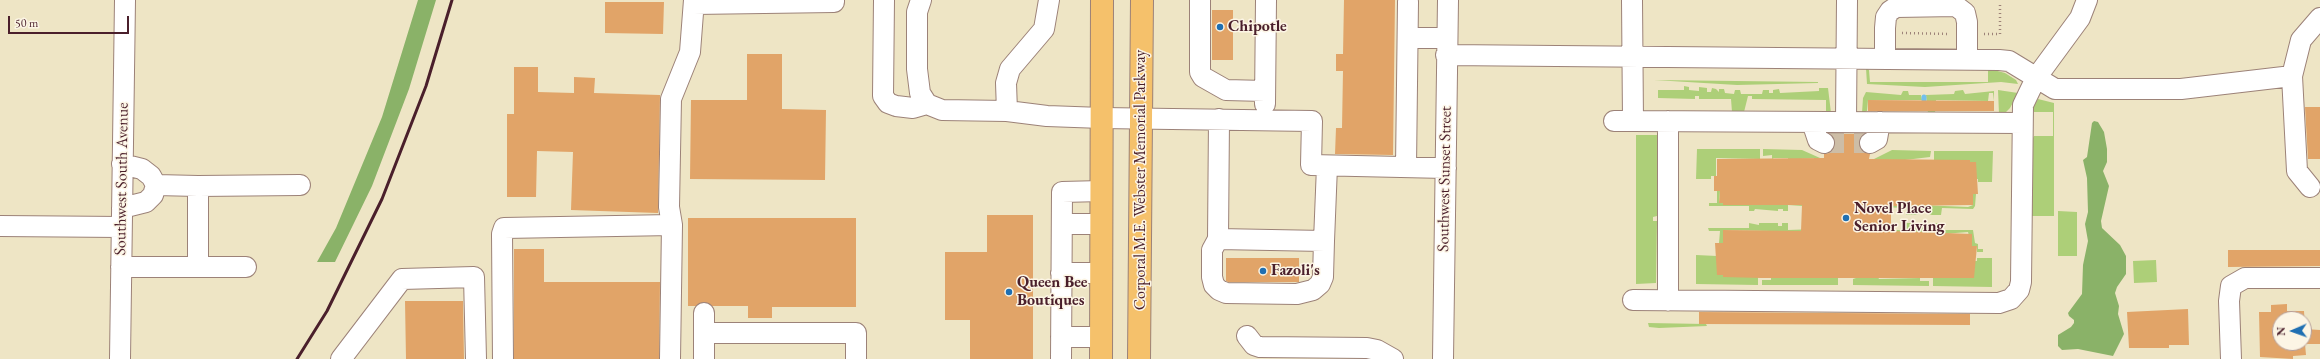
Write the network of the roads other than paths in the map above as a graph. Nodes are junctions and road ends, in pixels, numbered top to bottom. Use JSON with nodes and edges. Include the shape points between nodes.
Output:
{"nodes":[{"id":1,"x":125,"y":0,"type":"edge"},
{"id":2,"x":834,"y":0,"type":"edge"},
{"id":3,"x":884,"y":0,"type":"edge"},
{"id":4,"x":1049,"y":0,"type":"edge"},
{"id":5,"x":1102,"y":0,"type":"edge"},
{"id":6,"x":1142,"y":0,"type":"edge"},
{"id":7,"x":1200,"y":0,"type":"edge"},
{"id":8,"x":1266,"y":0,"type":"edge"},
{"id":9,"x":1448,"y":0,"type":"edge"},
{"id":10,"x":1632,"y":0,"type":"edge"},
{"id":11,"x":1847,"y":0,"type":"edge"},
{"id":12,"x":2087,"y":0,"type":"edge"},
{"id":13,"x":920,"y":1,"type":"edge"},
{"id":14,"x":694,"y":2,"type":"edge"},
{"id":15,"x":1408,"y":2,"type":"dead end"},
{"id":16,"x":2320,"y":18,"type":"edge"},
{"id":17,"x":1408,"y":38,"type":"junction"},
{"id":18,"x":1447,"y":47,"type":"junction"},
{"id":19,"x":1633,"y":56,"type":"junction"},
{"id":20,"x":1847,"y":58,"type":"junction"},
{"id":21,"x":1885,"y":58,"type":"junction"},
{"id":22,"x":1967,"y":59,"type":"junction"},
{"id":23,"x":2292,"y":76,"type":"junction"},
{"id":24,"x":2036,"y":78,"type":"junction"},
{"id":25,"x":1265,"y":91,"type":"junction"},
{"id":26,"x":927,"y":104,"type":"junction"},
{"id":27,"x":1007,"y":110,"type":"junction"},
{"id":28,"x":1102,"y":118,"type":"junction"},
{"id":29,"x":1140,"y":118,"type":"junction"},
{"id":30,"x":1219,"y":119,"type":"junction"},
{"id":31,"x":1265,"y":120,"type":"junction"},
{"id":32,"x":1668,"y":121,"type":"junction"},
{"id":33,"x":1812,"y":122,"type":"junction"},
{"id":34,"x":1846,"y":122,"type":"junction"},
{"id":35,"x":1880,"y":122,"type":"junction"},
{"id":36,"x":2022,"y":123,"type":"junction"},
{"id":37,"x":1824,"y":143,"type":"dead end"},
{"id":38,"x":1870,"y":144,"type":"dead end"},
{"id":39,"x":122,"y":164,"type":"junction"},
{"id":40,"x":1326,"y":166,"type":"junction"},
{"id":41,"x":1406,"y":167,"type":"junction"},
{"id":42,"x":1446,"y":168,"type":"junction"},
{"id":43,"x":156,"y":185,"type":"junction"},
{"id":44,"x":300,"y":185,"type":"dead end"},
{"id":45,"x":198,"y":186,"type":"junction"},
{"id":46,"x":2310,"y":187,"type":"dead end"},
{"id":47,"x":1102,"y":191,"type":"junction"},
{"id":48,"x":121,"y":218,"type":"junction"},
{"id":49,"x":1062,"y":224,"type":"junction"},
{"id":50,"x":1102,"y":224,"type":"junction"},
{"id":51,"x":672,"y":225,"type":"junction"},
{"id":52,"x":0,"y":226,"type":"edge"},
{"id":53,"x":1218,"y":239,"type":"junction"},
{"id":54,"x":1324,"y":241,"type":"junction"},
{"id":55,"x":121,"y":267,"type":"junction"},
{"id":56,"x":198,"y":267,"type":"junction"},
{"id":57,"x":246,"y":267,"type":"dead end"},
{"id":58,"x":1062,"y":273,"type":"junction"},
{"id":59,"x":1102,"y":273,"type":"junction"},
{"id":60,"x":2320,"y":278,"type":"edge"},
{"id":61,"x":1633,"y":300,"type":"dead end"},
{"id":62,"x":1668,"y":301,"type":"junction"},
{"id":63,"x":704,"y":314,"type":"dead end"},
{"id":64,"x":704,"y":333,"type":"junction"},
{"id":65,"x":1246,"y":336,"type":"dead end"},
{"id":66,"x":1061,"y":337,"type":"junction"},
{"id":67,"x":1101,"y":337,"type":"junction"},
{"id":68,"x":1335,"y":353,"type":"edge"},
{"id":69,"x":120,"y":359,"type":"edge"},
{"id":70,"x":341,"y":359,"type":"edge"},
{"id":71,"x":476,"y":359,"type":"edge"},
{"id":72,"x":503,"y":359,"type":"edge"},
{"id":73,"x":670,"y":359,"type":"edge"},
{"id":74,"x":704,"y":359,"type":"edge"},
{"id":75,"x":856,"y":359,"type":"edge"},
{"id":76,"x":1061,"y":359,"type":"edge"},
{"id":77,"x":1101,"y":359,"type":"edge"},
{"id":78,"x":1139,"y":359,"type":"edge"},
{"id":79,"x":1393,"y":359,"type":"edge"},
{"id":80,"x":1443,"y":359,"type":"edge"},
{"id":81,"x":2231,"y":359,"type":"edge"}],
"edges":[{"from":1,"to":39,"type":"street","name":"Southwest South Avenue"},
{"from":2,"to":14,"type":"street"},
{"from":3,"to":26,"type":"street","via":[[883,96],[888,103],[896,106],[912,108]]},
{"from":4,"to":27,"type":"street","via":[[1044,29],[1010,69],[1006,83]]},
{"from":5,"to":28,"type":"main road"},
{"from":6,"to":29,"type":"main road","name":"Corporal M.E. Webster Memorial Parkway"},
{"from":7,"to":25,"type":"street","via":[[1200,72],[1203,78],[1226,90]]},
{"from":8,"to":25,"type":"street"},
{"from":9,"to":18,"type":"street","name":"Southwest Sunset Street"},
{"from":10,"to":19,"type":"street"},
{"from":11,"to":20,"type":"street"},
{"from":12,"to":24,"type":"street","via":[[2080,18]]},
{"from":13,"to":26,"type":"street","via":[[917,12],[917,69],[920,93]]},
{"from":14,"to":51,"type":"street","via":[[690,52],[671,99],[669,207]]},
{"from":15,"to":17,"type":"street"},
{"from":16,"to":23,"type":"street","via":[[2301,40]]},
{"from":17,"to":18,"type":"street"},
{"from":17,"to":41,"type":"street"},
{"from":18,"to":19,"type":"street"},
{"from":18,"to":42,"type":"street","name":"Southwest Sunset Street"},
{"from":19,"to":20,"type":"street"},
{"from":19,"to":32,"type":"street","via":[[1624,121]]},
{"from":20,"to":21,"type":"street"},
{"from":20,"to":34,"type":"street"},
{"from":21,"to":22,"type":"street"},
{"from":21,"to":22,"type":"street","via":[[1886,17],[1890,11],[1896,7],[1956,6],[1965,13]]},
{"from":22,"to":24,"type":"street","via":[[2009,61]]},
{"from":23,"to":24,"type":"street","via":[[2181,89],[2055,89]]},
{"from":23,"to":46,"type":"street","via":[[2297,171]]},
{"from":24,"to":36,"type":"street","via":[[2023,105]]},
{"from":25,"to":31,"type":"street"},
{"from":26,"to":27,"type":"street","via":[[942,110]]},
{"from":27,"to":28,"type":"street","via":[[1047,116]]},
{"from":28,"to":29,"type":"street"},
{"from":28,"to":47,"type":"main road"},
{"from":29,"to":30,"type":"street"},
{"from":29,"to":78,"type":"main road","name":"Corporal M.E. Webster Memorial Parkway"},
{"from":30,"to":31,"type":"street"},
{"from":30,"to":53,"type":"street"},
{"from":31,"to":40,"type":"street","via":[[1312,121],[1312,165]]},
{"from":32,"to":33,"type":"street"},
{"from":32,"to":62,"type":"street"},
{"from":33,"to":34,"type":"street"},
{"from":33,"to":37,"type":"street","via":[[1818,140]]},
{"from":34,"to":35,"type":"street"},
{"from":35,"to":36,"type":"street"},
{"from":35,"to":38,"type":"street","via":[[1877,139]]},
{"from":36,"to":62,"type":"street","via":[[2021,282],[2016,295],[2005,302]]},
{"from":39,"to":43,"type":"street","via":[[142,169],[151,176]]},
{"from":39,"to":48,"type":"street","name":"Southwest South Avenue"},
{"from":40,"to":41,"type":"street"},
{"from":40,"to":54,"type":"street"},
{"from":41,"to":42,"type":"street"},
{"from":42,"to":80,"type":"street","name":"Southwest Sunset Street"},
{"from":43,"to":45,"type":"street"},
{"from":43,"to":48,"type":"street","via":[[153,195],[146,202]]},
{"from":44,"to":45,"type":"street"},
{"from":45,"to":56,"type":"street"},
{"from":47,"to":49,"type":"street","via":[[1062,192]]},
{"from":47,"to":50,"type":"main road"},
{"from":48,"to":52,"type":"street"},
{"from":48,"to":55,"type":"street","name":"Southwest South Avenue"},
{"from":49,"to":50,"type":"street"},
{"from":49,"to":58,"type":"street"},
{"from":50,"to":59,"type":"main road"},
{"from":51,"to":72,"type":"street","via":[[504,228]]},
{"from":51,"to":73,"type":"street"},
{"from":53,"to":54,"type":"street"},
{"from":53,"to":54,"type":"street","via":[[1212,250],[1212,278],[1214,285],[1226,293],[1297,294],[1313,290],[1323,277]]},
{"from":55,"to":56,"type":"street"},
{"from":55,"to":69,"type":"street","name":"Southwest South Avenue"},
{"from":56,"to":57,"type":"street"},
{"from":58,"to":59,"type":"street"},
{"from":58,"to":66,"type":"street"},
{"from":59,"to":67,"type":"main road"},
{"from":60,"to":81,"type":"street","via":[[2246,278],[2231,286]]},
{"from":61,"to":62,"type":"street"},
{"from":63,"to":64,"type":"street"},
{"from":64,"to":74,"type":"street"},
{"from":64,"to":75,"type":"street","via":[[856,333]]},
{"from":65,"to":68,"type":"street","via":[[1260,348]]},
{"from":66,"to":67,"type":"street"},
{"from":66,"to":76,"type":"street"},
{"from":67,"to":77,"type":"main road"},
{"from":68,"to":79,"type":"street","via":[[1377,350]]},
{"from":70,"to":71,"type":"street","via":[[402,279],[474,277]]}]}
